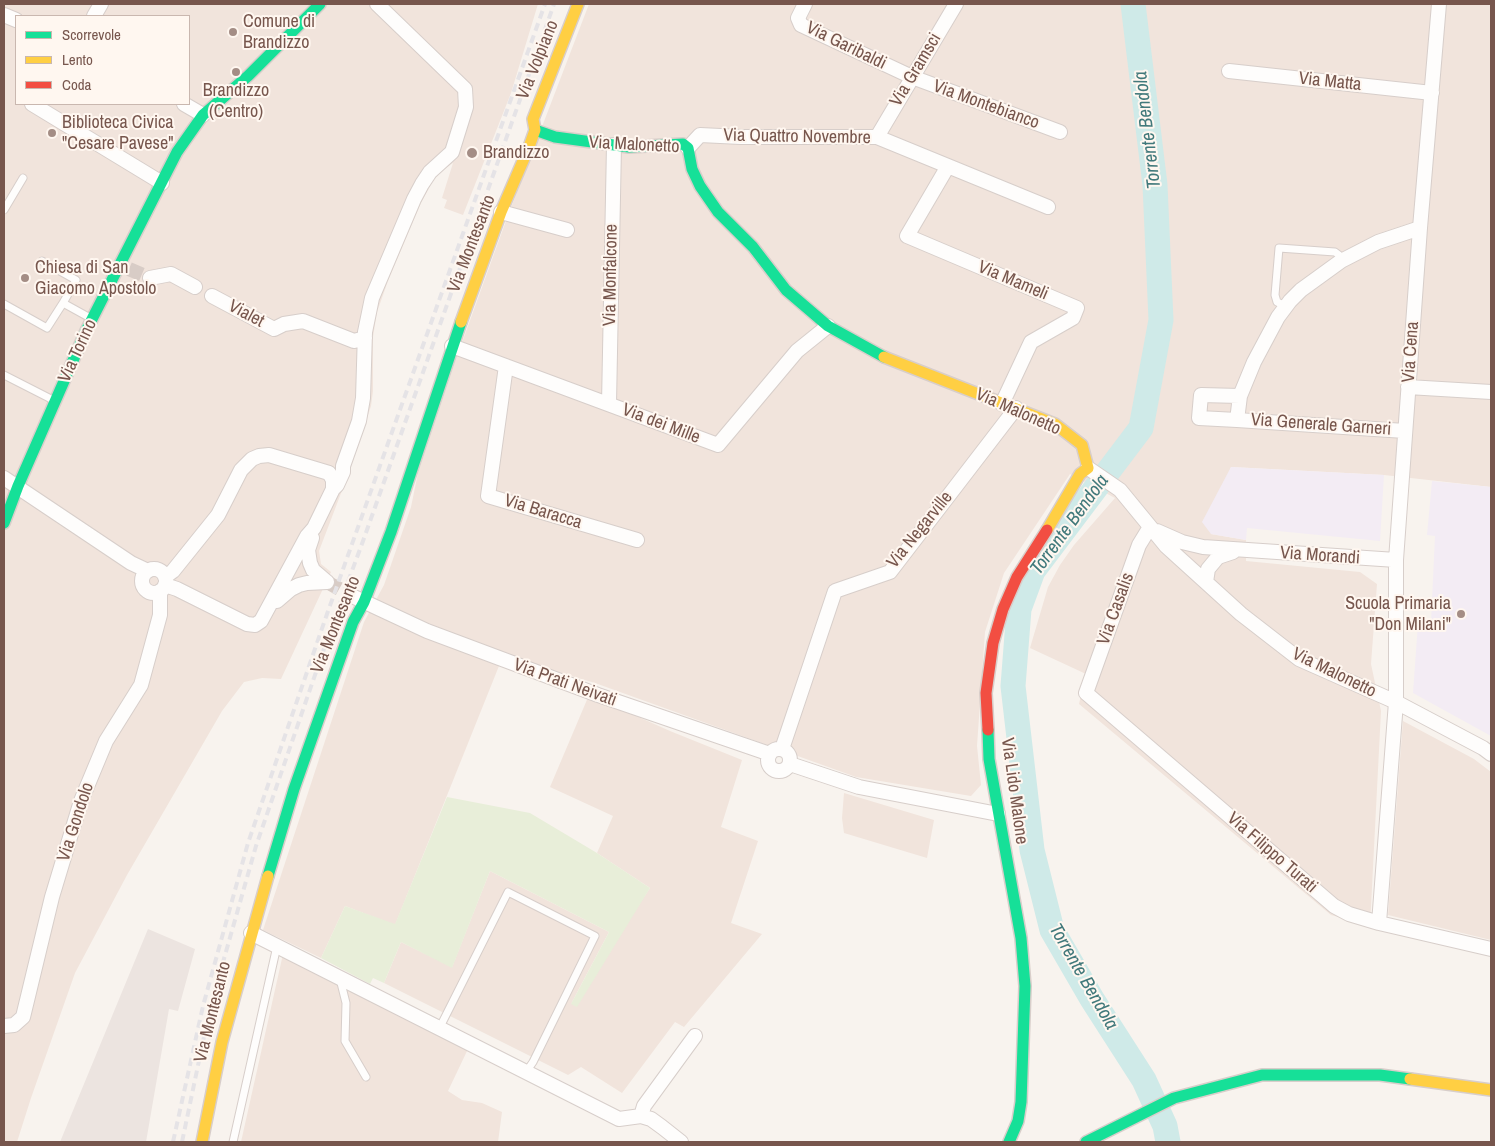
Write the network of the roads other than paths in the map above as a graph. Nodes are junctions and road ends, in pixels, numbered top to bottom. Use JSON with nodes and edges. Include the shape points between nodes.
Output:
{"nodes":[{"id":1,"x":101,"y":4,"type":"edge"},
{"id":2,"x":320,"y":4,"type":"edge"},
{"id":3,"x":377,"y":4,"type":"edge"},
{"id":4,"x":578,"y":4,"type":"edge"},
{"id":5,"x":805,"y":4,"type":"edge"},
{"id":6,"x":956,"y":4,"type":"edge"},
{"id":7,"x":1439,"y":4,"type":"edge"},
{"id":8,"x":95,"y":15,"type":"edge"},
{"id":9,"x":1229,"y":71,"type":"dead end"},
{"id":10,"x":912,"y":77,"type":"junction"},
{"id":11,"x":1432,"y":93,"type":"junction"},
{"id":12,"x":34,"y":105,"type":"edge"},
{"id":13,"x":186,"y":105,"type":"edge"},
{"id":14,"x":204,"y":115,"type":"junction"},
{"id":15,"x":535,"y":130,"type":"junction"},
{"id":16,"x":1060,"y":132,"type":"dead end"},
{"id":17,"x":877,"y":137,"type":"junction"},
{"id":18,"x":614,"y":145,"type":"junction"},
{"id":19,"x":688,"y":148,"type":"junction"},
{"id":20,"x":948,"y":166,"type":"junction"},
{"id":21,"x":23,"y":178,"type":"dead end"},
{"id":22,"x":162,"y":183,"type":"junction"},
{"id":23,"x":1048,"y":207,"type":"dead end"},
{"id":24,"x":4,"y":210,"type":"edge"},
{"id":25,"x":501,"y":212,"type":"junction"},
{"id":26,"x":1420,"y":228,"type":"junction"},
{"id":27,"x":567,"y":230,"type":"dead end"},
{"id":28,"x":42,"y":261,"type":"dead end"},
{"id":29,"x":1341,"y":261,"type":"junction"},
{"id":30,"x":150,"y":278,"type":"tunnel mouth"},
{"id":31,"x":195,"y":287,"type":"dead end"},
{"id":32,"x":212,"y":296,"type":"dead end"},
{"id":33,"x":63,"y":303,"type":"junction"},
{"id":34,"x":4,"y":304,"type":"edge"},
{"id":35,"x":1286,"y":306,"type":"junction"},
{"id":36,"x":92,"y":320,"type":"junction"},
{"id":37,"x":828,"y":326,"type":"junction"},
{"id":38,"x":365,"y":338,"type":"junction"},
{"id":39,"x":452,"y":346,"type":"junction"},
{"id":40,"x":506,"y":366,"type":"junction"},
{"id":41,"x":4,"y":375,"type":"edge"},
{"id":42,"x":1408,"y":386,"type":"junction"},
{"id":43,"x":1491,"y":392,"type":"edge"},
{"id":44,"x":1240,"y":396,"type":"junction"},
{"id":45,"x":55,"y":402,"type":"junction"},
{"id":46,"x":609,"y":404,"type":"junction"},
{"id":47,"x":1009,"y":406,"type":"junction"},
{"id":48,"x":1237,"y":420,"type":"junction"},
{"id":49,"x":1405,"y":431,"type":"junction"},
{"id":50,"x":343,"y":466,"type":"junction"},
{"id":51,"x":1091,"y":471,"type":"junction"},
{"id":52,"x":329,"y":473,"type":"junction"},
{"id":53,"x":4,"y":478,"type":"edge"},
{"id":54,"x":18,"y":486,"type":"junction"},
{"id":55,"x":333,"y":489,"type":"junction"},
{"id":56,"x":4,"y":523,"type":"edge"},
{"id":57,"x":1150,"y":527,"type":"junction"},
{"id":58,"x":314,"y":528,"type":"junction"},
{"id":59,"x":637,"y":540,"type":"dead end"},
{"id":60,"x":1244,"y":551,"type":"junction"},
{"id":61,"x":1396,"y":560,"type":"junction"},
{"id":62,"x":1206,"y":582,"type":"junction"},
{"id":63,"x":155,"y":583,"type":"junction"},
{"id":64,"x":358,"y":599,"type":"junction"},
{"id":65,"x":269,"y":609,"type":"junction"},
{"id":66,"x":1086,"y":693,"type":"joint"},
{"id":67,"x":1396,"y":702,"type":"junction"},
{"id":68,"x":776,"y":752,"type":"junction"},
{"id":69,"x":1491,"y":754,"type":"edge"},
{"id":70,"x":790,"y":764,"type":"junction"},
{"id":71,"x":998,"y":814,"type":"junction"},
{"id":72,"x":1379,"y":923,"type":"junction"},
{"id":73,"x":251,"y":933,"type":"junction"},
{"id":74,"x":277,"y":945,"type":"junction"},
{"id":75,"x":1491,"y":949,"type":"edge"},
{"id":76,"x":339,"y":976,"type":"junction"},
{"id":77,"x":4,"y":1026,"type":"edge"},
{"id":78,"x":440,"y":1027,"type":"junction"},
{"id":79,"x":695,"y":1036,"type":"dead end"},
{"id":80,"x":526,"y":1072,"type":"junction"},
{"id":81,"x":366,"y":1077,"type":"dead end"},
{"id":82,"x":1491,"y":1090,"type":"edge"},
{"id":83,"x":641,"y":1116,"type":"junction"},
{"id":84,"x":1088,"y":1141,"type":"edge"},
{"id":85,"x":202,"y":1142,"type":"edge"},
{"id":86,"x":233,"y":1142,"type":"edge"},
{"id":87,"x":681,"y":1142,"type":"edge"},
{"id":88,"x":1009,"y":1142,"type":"edge"}],
"edges":[{"from":1,"to":8,"type":"street"},
{"from":2,"to":14,"type":"street","name":"Via Torino"},
{"from":3,"to":38,"type":"street","via":[[466,89],[466,110],[452,152],[430,172],[414,199],[372,298]]},
{"from":4,"to":15,"type":"street","name":"Via Volpiano","via":[[533,119]]},
{"from":5,"to":10,"type":"street","name":"Via Garibaldi","via":[[798,18],[800,25]]},
{"from":6,"to":10,"type":"street","name":"Via Gramsci"},
{"from":7,"to":11,"type":"street","name":"Via Cena"},
{"from":9,"to":11,"type":"street","name":"Via Matta"},
{"from":10,"to":16,"type":"street","name":"Via Montebianco"},
{"from":10,"to":17,"type":"street","name":"Via Gramsci"},
{"from":11,"to":26,"type":"street","name":"Via Cena"},
{"from":12,"to":22,"type":"street"},
{"from":13,"to":14,"type":"street"},
{"from":14,"to":22,"type":"street","name":"Via Torino","via":[[177,152]]},
{"from":15,"to":18,"type":"street","name":"Via Malonetto","via":[[555,137]]},
{"from":15,"to":25,"type":"street","name":"Via Montesanto"},
{"from":17,"to":19,"type":"street","name":"Via Quattro Novembre","via":[[700,134]]},
{"from":17,"to":20,"type":"street","name":"Via Quattro Novembre"},
{"from":18,"to":19,"type":"street","name":"Via Malonetto","via":[[683,144]]},
{"from":18,"to":46,"type":"street","name":"Via Monfalcone"},
{"from":19,"to":37,"type":"street","name":"Via Malonetto","via":[[692,169],[718,212],[753,247],[786,290]]},
{"from":20,"to":23,"type":"street","name":"Via Quattro Novembre"},
{"from":20,"to":47,"type":"street","name":"Via Mameli","via":[[907,236],[1077,308],[1073,318],[1031,342]]},
{"from":21,"to":24,"type":"lane"},
{"from":22,"to":36,"type":"street","name":"Via Torino","via":[[125,267]]},
{"from":25,"to":27,"type":"street"},
{"from":25,"to":39,"type":"street","name":"Via Montesanto"},
{"from":26,"to":29,"type":"street","via":[[1378,242]]},
{"from":26,"to":42,"type":"street","name":"Via Cena"},
{"from":28,"to":33,"type":"lane","via":[[76,280]]},
{"from":29,"to":35,"type":"street","via":[[1301,290]]},
{"from":29,"to":35,"type":"lane","via":[[1335,252],[1279,248],[1275,296],[1277,302]]},
{"from":30,"to":31,"type":"street","via":[[171,274]]},
{"from":32,"to":38,"type":"street","name":"Vialet","via":[[274,329],[303,321],[354,341]]},
{"from":33,"to":34,"type":"lane","via":[[47,328]]},
{"from":33,"to":36,"type":"lane"},
{"from":35,"to":44,"type":"street","via":[[1254,362]]},
{"from":36,"to":45,"type":"street","name":"Via Torino"},
{"from":37,"to":46,"type":"street","name":"Via dei Mille","via":[[797,351],[718,445]]},
{"from":37,"to":47,"type":"street","name":"Via Malonetto","via":[[882,356]]},
{"from":38,"to":50,"type":"street","via":[[364,398]]},
{"from":39,"to":40,"type":"street","name":"Via dei Mille"},
{"from":39,"to":64,"type":"street","name":"Via Montesanto","via":[[391,532]]},
{"from":40,"to":46,"type":"street","name":"Via dei Mille"},
{"from":40,"to":59,"type":"street","name":"Via Baracca","via":[[488,496]]},
{"from":41,"to":45,"type":"lane"},
{"from":42,"to":43,"type":"street"},
{"from":42,"to":49,"type":"street","name":"Via Cena"},
{"from":44,"to":48,"type":"street"},
{"from":44,"to":48,"type":"street","name":"Via Generale Garneri","via":[[1202,395],[1198,418]]},
{"from":45,"to":54,"type":"street","name":"Via Torino"},
{"from":47,"to":51,"type":"street","name":"Via Malonetto","via":[[1055,424],[1082,445]]},
{"from":47,"to":68,"type":"street","name":"Via Negarville","via":[[890,572],[835,591]]},
{"from":48,"to":49,"type":"street","name":"Via Generale Garneri"},
{"from":49,"to":61,"type":"street","name":"Via Cena"},
{"from":50,"to":52,"type":"street"},
{"from":50,"to":55,"type":"street"},
{"from":51,"to":57,"type":"street","name":"Via Malonetto","via":[[1120,490]]},
{"from":51,"to":71,"type":"street","name":"Via Lido Malone","via":[[1080,474],[1017,577],[1003,609],[986,693],[989,759]]},
{"from":52,"to":55,"type":"street"},
{"from":52,"to":63,"type":"street","via":[[269,455],[252,459],[241,470],[218,515],[172,571]]},
{"from":53,"to":54,"type":"street","name":"Via Gondolo"},
{"from":54,"to":56,"type":"street","name":"Via Torino"},
{"from":54,"to":63,"type":"street","name":"Via Gondolo"},
{"from":55,"to":58,"type":"street"},
{"from":57,"to":60,"type":"street","name":"Via Morandi","via":[[1182,542]]},
{"from":57,"to":62,"type":"street","name":"Via Malonetto"},
{"from":57,"to":66,"type":"street","name":"Via Casalis","via":[[1139,545]]},
{"from":58,"to":65,"type":"street"},
{"from":58,"to":65,"type":"street","via":[[308,556],[313,570],[327,582],[299,585]]},
{"from":60,"to":61,"type":"street","name":"Via Morandi"},
{"from":60,"to":62,"type":"street","name":"Via Morandi","via":[[1228,552],[1218,557],[1208,569]]},
{"from":61,"to":67,"type":"street","name":"Via Cena"},
{"from":62,"to":67,"type":"street","name":"Via Malonetto","via":[[1299,659]]},
{"from":63,"to":65,"type":"street","via":[[177,589],[247,624],[255,625],[261,621]]},
{"from":63,"to":77,"type":"street","name":"Via Gondolo","via":[[160,614],[141,685],[106,741],[84,793],[52,897],[23,1017],[14,1025]]},
{"from":64,"to":68,"type":"street","name":"Via Prati Neivati","via":[[427,632],[548,677]]},
{"from":64,"to":73,"type":"street","name":"Via Montesanto","via":[[297,780]]},
{"from":66,"to":72,"type":"street","name":"Via Filippo Turati","via":[[1334,906]]},
{"from":67,"to":69,"type":"street","name":"Via Malonetto"},
{"from":67,"to":72,"type":"street","name":"Via Cena"},
{"from":68,"to":70,"type":"street","via":[[789,753]]},
{"from":68,"to":70,"type":"street","via":[[769,765],[774,770],[785,770]]},
{"from":70,"to":71,"type":"street","via":[[859,787]]},
{"from":71,"to":88,"type":"street","name":"Via Lido Malone","via":[[1020,938],[1025,986],[1021,1102],[1018,1121]]},
{"from":72,"to":75,"type":"street","name":"Via Filippo Turati"},
{"from":73,"to":74,"type":"street"},
{"from":73,"to":85,"type":"street","name":"Via Montesanto","via":[[222,1042]]},
{"from":74,"to":76,"type":"street"},
{"from":74,"to":86,"type":"lane"},
{"from":76,"to":78,"type":"street"},
{"from":76,"to":81,"type":"lane","via":[[346,1003],[345,1041]]},
{"from":78,"to":80,"type":"street"},
{"from":78,"to":80,"type":"lane","via":[[508,892],[595,936]]},
{"from":79,"to":83,"type":"street","via":[[644,1106]]},
{"from":80,"to":83,"type":"street","via":[[620,1119]]},
{"from":82,"to":84,"type":"street","via":[[1380,1075],[1262,1075],[1174,1098]]},
{"from":83,"to":87,"type":"street","via":[[651,1119]]}]}
